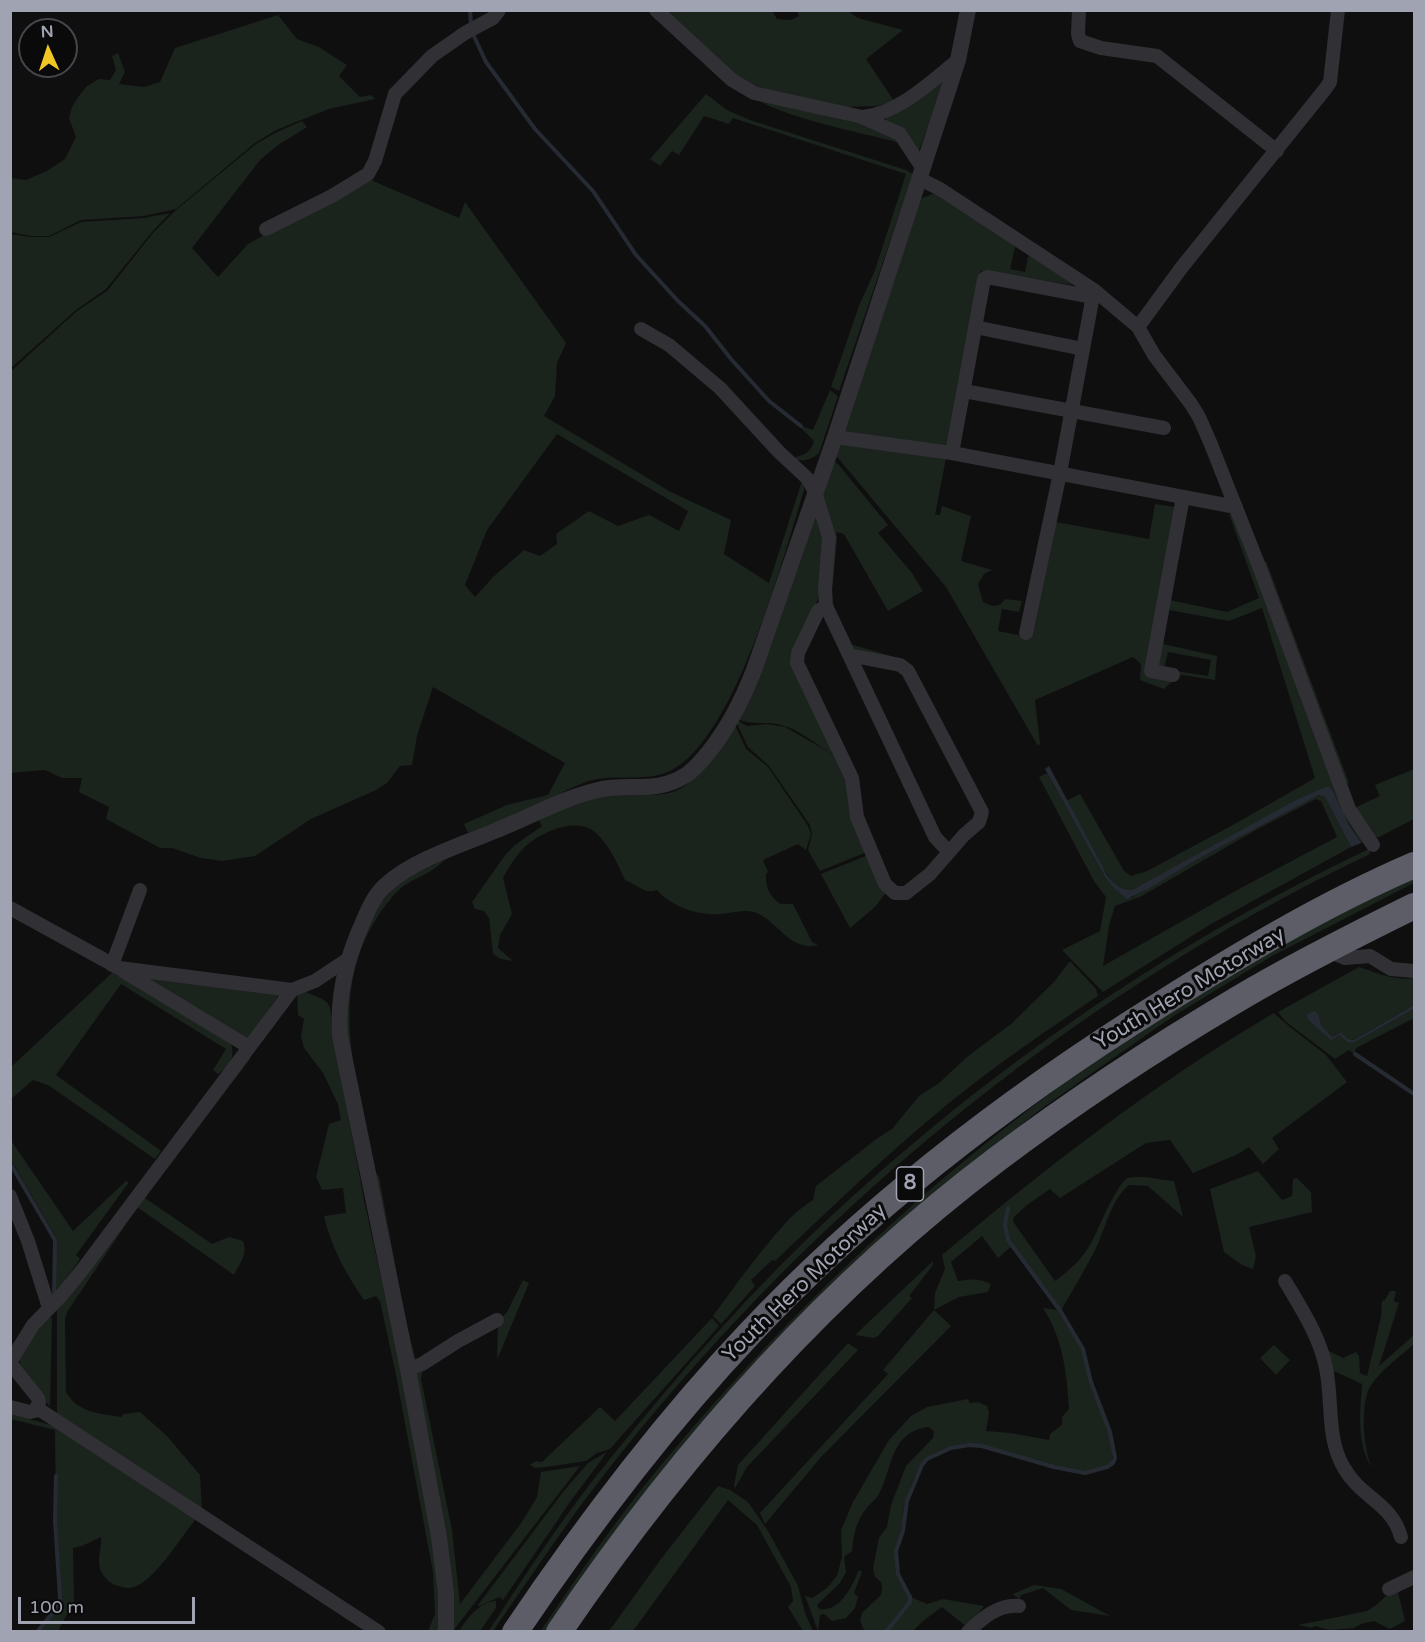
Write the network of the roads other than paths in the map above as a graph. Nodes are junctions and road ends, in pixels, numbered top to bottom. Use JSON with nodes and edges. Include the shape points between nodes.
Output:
{"nodes":[{"id":1,"x":499,"y":10,"type":"edge"},
{"id":2,"x":656,"y":10,"type":"edge"},
{"id":3,"x":968,"y":10,"type":"edge"},
{"id":4,"x":1079,"y":10,"type":"edge"},
{"id":5,"x":1338,"y":10,"type":"edge"},
{"id":6,"x":958,"y":60,"type":"junction"},
{"id":7,"x":862,"y":117,"type":"junction"},
{"id":8,"x":1277,"y":151,"type":"junction"},
{"id":9,"x":922,"y":174,"type":"junction"},
{"id":10,"x":266,"y":229,"type":"dead end"},
{"id":11,"x":1093,"y":293,"type":"junction"},
{"id":12,"x":975,"y":327,"type":"junction"},
{"id":13,"x":1138,"y":327,"type":"junction"},
{"id":14,"x":641,"y":329,"type":"dead end"},
{"id":15,"x":1083,"y":349,"type":"junction"},
{"id":16,"x":963,"y":391,"type":"junction"},
{"id":17,"x":1071,"y":411,"type":"junction"},
{"id":18,"x":1164,"y":428,"type":"dead end"},
{"id":19,"x":835,"y":437,"type":"junction"},
{"id":20,"x":952,"y":453,"type":"junction"},
{"id":21,"x":1060,"y":473,"type":"junction"},
{"id":22,"x":815,"y":492,"type":"junction"},
{"id":23,"x":1183,"y":497,"type":"junction"},
{"id":24,"x":1236,"y":507,"type":"junction"},
{"id":25,"x":826,"y":606,"type":"junction"},
{"id":26,"x":1026,"y":633,"type":"dead end"},
{"id":27,"x":849,"y":654,"type":"junction"},
{"id":28,"x":1173,"y":675,"type":"dead end"},
{"id":29,"x":1373,"y":844,"type":"dead end"},
{"id":30,"x":949,"y":852,"type":"junction"},
{"id":31,"x":1414,"y":865,"type":"edge"},
{"id":32,"x":141,"y":890,"type":"dead end"},
{"id":33,"x":1414,"y":906,"type":"edge"},
{"id":34,"x":10,"y":908,"type":"edge"},
{"id":35,"x":1325,"y":950,"type":"junction"},
{"id":36,"x":348,"y":959,"type":"junction"},
{"id":37,"x":116,"y":967,"type":"junction"},
{"id":38,"x":1414,"y":971,"type":"edge"},
{"id":39,"x":292,"y":990,"type":"junction"},
{"id":40,"x":249,"y":1047,"type":"junction"},
{"id":41,"x":10,"y":1196,"type":"edge"},
{"id":42,"x":10,"y":1229,"type":"edge"},
{"id":43,"x":28,"y":1241,"type":"junction"},
{"id":44,"x":1285,"y":1281,"type":"dead end"},
{"id":45,"x":49,"y":1308,"type":"junction"},
{"id":46,"x":496,"y":1320,"type":"dead end"},
{"id":47,"x":10,"y":1362,"type":"edge"},
{"id":48,"x":408,"y":1369,"type":"junction"},
{"id":49,"x":10,"y":1407,"type":"edge"},
{"id":50,"x":37,"y":1408,"type":"junction"},
{"id":51,"x":1401,"y":1537,"type":"dead end"},
{"id":52,"x":1414,"y":1577,"type":"edge"},
{"id":53,"x":1389,"y":1589,"type":"dead end"},
{"id":54,"x":1019,"y":1606,"type":"dead end"},
{"id":55,"x":380,"y":1632,"type":"edge"},
{"id":56,"x":446,"y":1632,"type":"edge"},
{"id":57,"x":515,"y":1632,"type":"edge"},
{"id":58,"x":559,"y":1632,"type":"edge"},
{"id":59,"x":968,"y":1632,"type":"edge"}],
"edges":[{"from":1,"to":10,"type":"street","via":[[432,56],[395,94],[368,174]]},
{"from":2,"to":7,"type":"street","via":[[716,68],[754,93]]},
{"from":3,"to":6,"type":"street"},
{"from":4,"to":8,"type":"street","via":[[1078,37],[1083,43],[1157,56]]},
{"from":5,"to":8,"type":"street","via":[[1330,82]]},
{"from":6,"to":7,"type":"street","via":[[889,110]]},
{"from":6,"to":9,"type":"street"},
{"from":7,"to":9,"type":"street","via":[[900,134]]},
{"from":8,"to":13,"type":"street"},
{"from":9,"to":11,"type":"street"},
{"from":9,"to":19,"type":"street"},
{"from":11,"to":12,"type":"street","via":[[987,277]]},
{"from":11,"to":13,"type":"street"},
{"from":11,"to":15,"type":"street"},
{"from":12,"to":15,"type":"street"},
{"from":12,"to":16,"type":"street"},
{"from":13,"to":24,"type":"street","via":[[1199,417]]},
{"from":14,"to":22,"type":"street","via":[[669,345],[720,388],[800,469]]},
{"from":15,"to":17,"type":"street"},
{"from":16,"to":17,"type":"street"},
{"from":16,"to":20,"type":"street"},
{"from":17,"to":18,"type":"street"},
{"from":17,"to":21,"type":"street"},
{"from":19,"to":20,"type":"street"},
{"from":19,"to":22,"type":"street"},
{"from":20,"to":21,"type":"street"},
{"from":21,"to":23,"type":"street"},
{"from":21,"to":26,"type":"street"},
{"from":22,"to":25,"type":"street","via":[[829,537]]},
{"from":22,"to":36,"type":"street","via":[[741,703],[723,734],[696,766],[678,780],[655,788],[599,789],[415,866],[386,884],[376,896]]},
{"from":23,"to":24,"type":"street"},
{"from":23,"to":28,"type":"street","via":[[1151,671]]},
{"from":24,"to":29,"type":"street","via":[[1349,809]]},
{"from":25,"to":27,"type":"street"},
{"from":25,"to":30,"type":"street","via":[[818,610],[797,663],[852,778],[857,817],[885,884],[895,893],[906,894]]},
{"from":27,"to":30,"type":"street","via":[[935,837]]},
{"from":27,"to":30,"type":"street","via":[[908,671],[980,806],[981,819]]},
{"from":31,"to":57,"type":"highway","name":"Youth Hero Motorway","number":"8","via":[[1288,929],[1135,1020],[971,1133],[892,1199],[749,1333],[685,1406],[623,1481]]},
{"from":32,"to":37,"type":"street"},
{"from":33,"to":35,"type":"highway","name":"Youth Hero Motorway","number":"8"},
{"from":34,"to":37,"type":"street"},
{"from":35,"to":38,"type":"street","via":[[1345,958],[1370,956],[1391,969]]},
{"from":35,"to":58,"type":"highway","name":"Youth Hero Motorway","number":"8","via":[[1238,998],[1075,1103],[916,1226],[776,1358],[645,1513]]},
{"from":36,"to":39,"type":"street","via":[[315,981]]},
{"from":36,"to":48,"type":"street","via":[[340,998],[341,1044]]},
{"from":37,"to":39,"type":"street"},
{"from":37,"to":40,"type":"street"},
{"from":39,"to":40,"type":"street"},
{"from":40,"to":45,"type":"street","via":[[83,1269]]},
{"from":41,"to":43,"type":"street"},
{"from":42,"to":43,"type":"street"},
{"from":43,"to":45,"type":"street"},
{"from":44,"to":51,"type":"street","via":[[1324,1358],[1338,1457],[1356,1484],[1395,1519]]},
{"from":45,"to":47,"type":"street","via":[[33,1325]]},
{"from":46,"to":48,"type":"street"},
{"from":47,"to":50,"type":"street","via":[[38,1398]]},
{"from":48,"to":56,"type":"street","via":[[442,1556]]},
{"from":49,"to":50,"type":"street","via":[[30,1412]]},
{"from":50,"to":55,"type":"street"},
{"from":52,"to":53,"type":"street"},
{"from":54,"to":59,"type":"street","via":[[997,1610]]}]}
